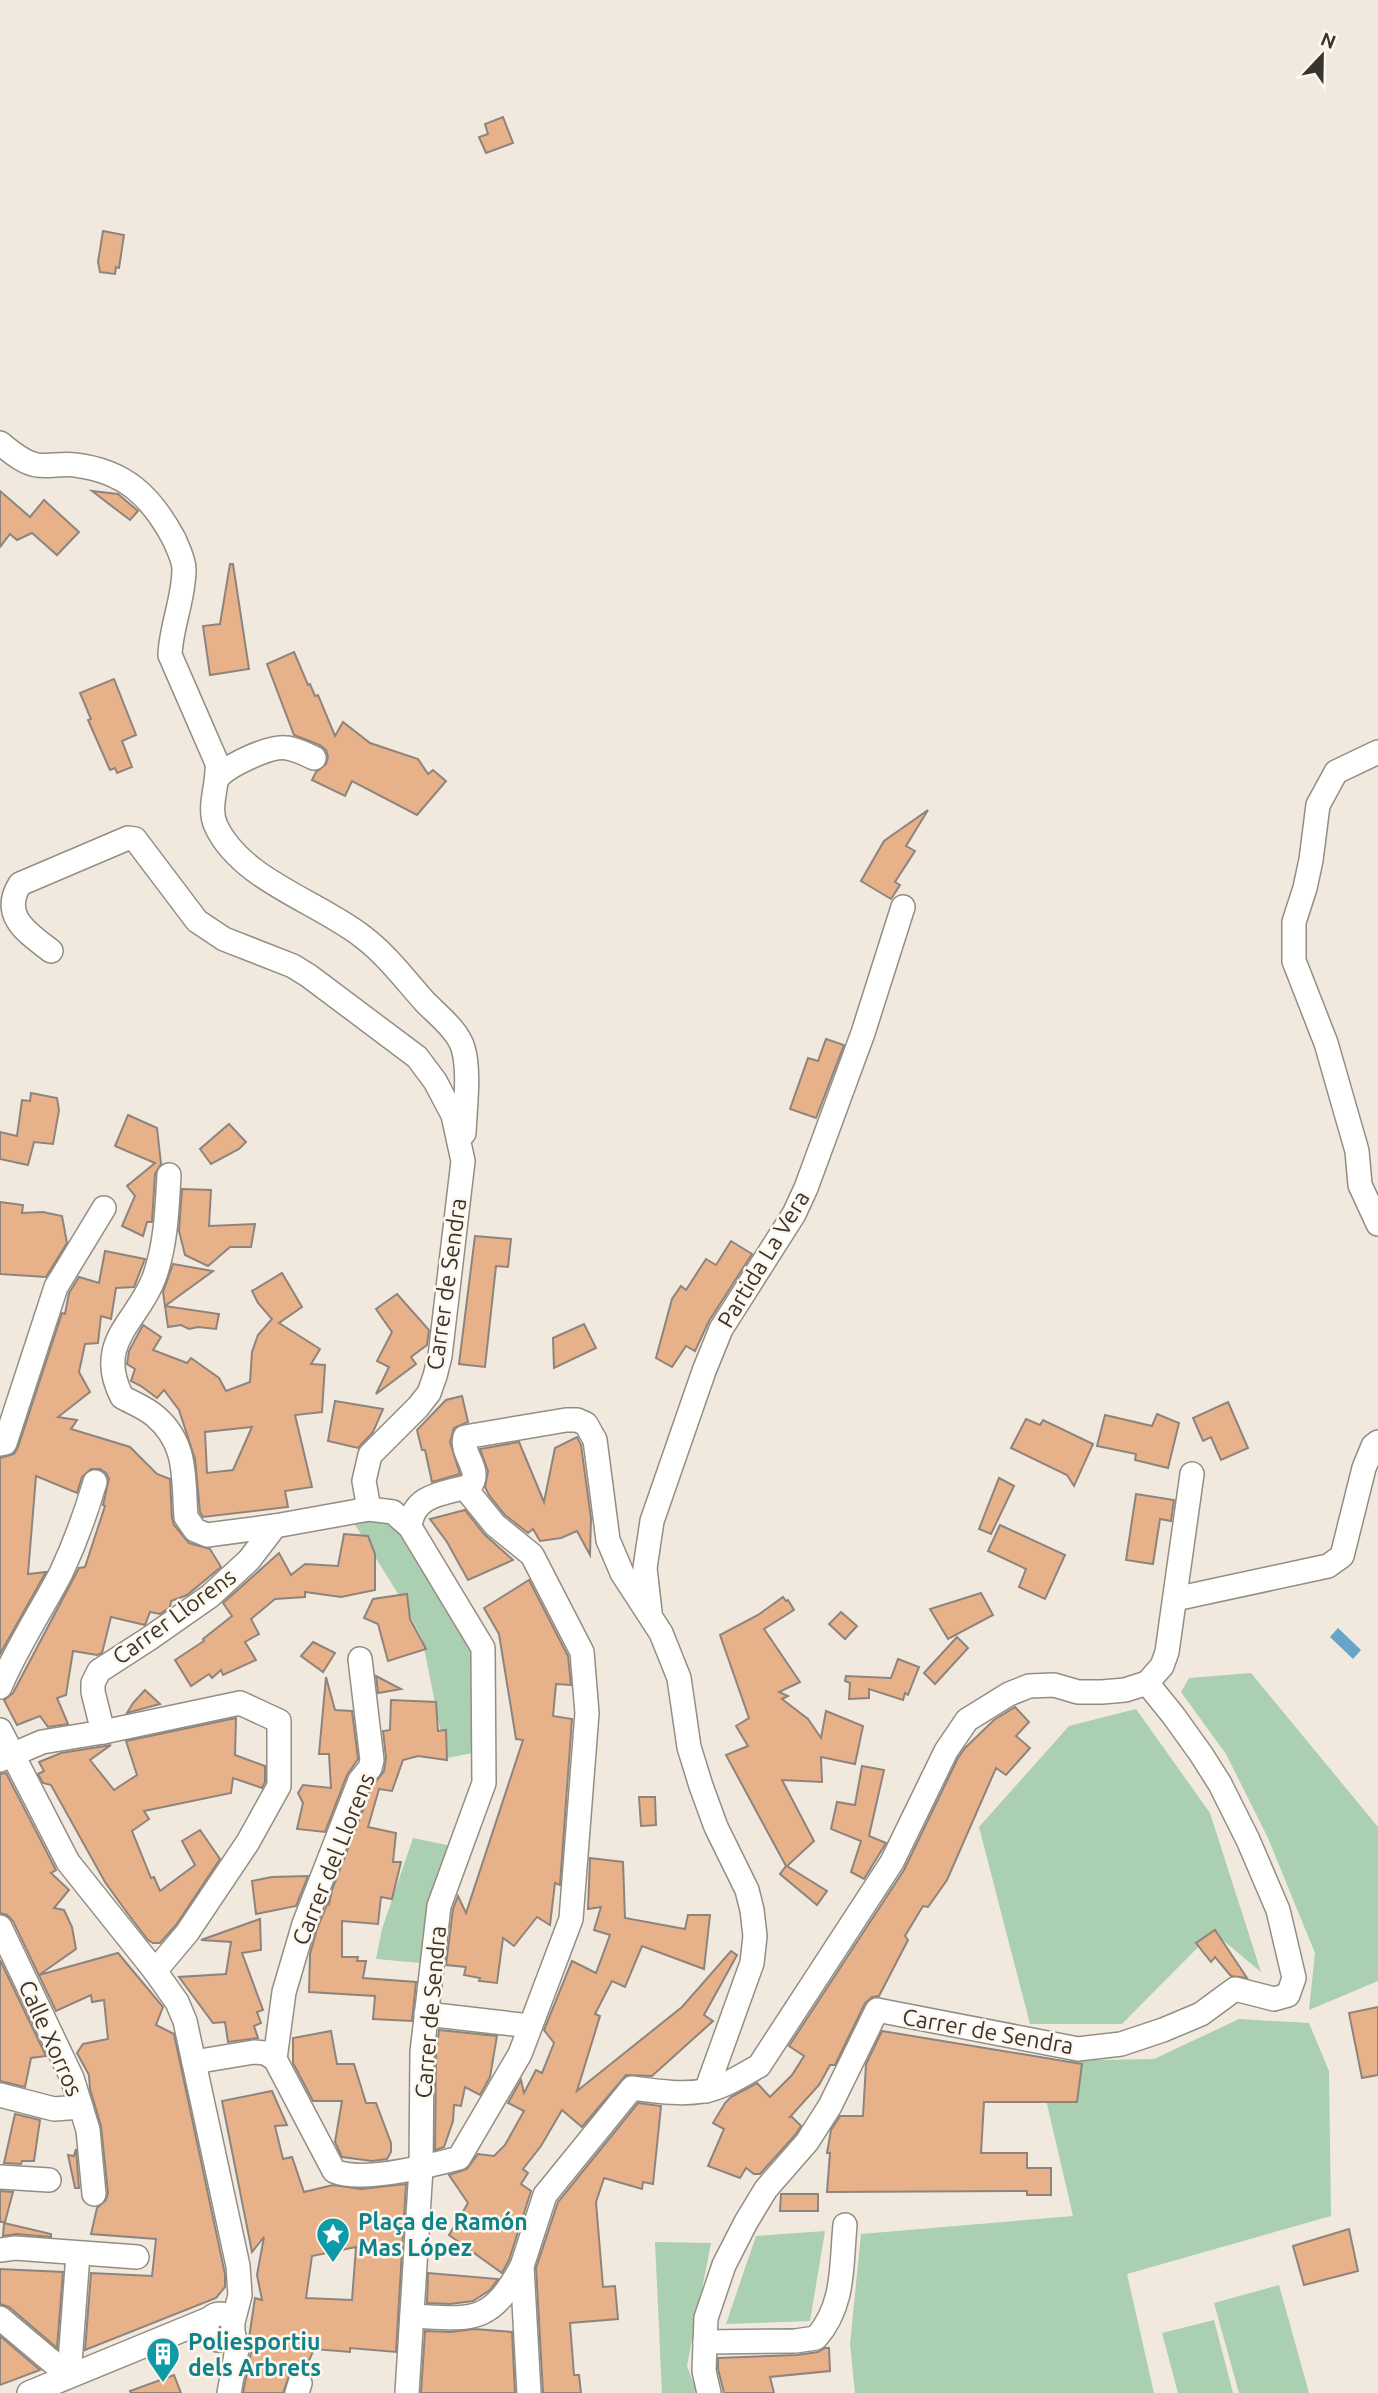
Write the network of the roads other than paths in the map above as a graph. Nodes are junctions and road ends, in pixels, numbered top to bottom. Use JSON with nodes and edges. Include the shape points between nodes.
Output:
{"nodes":[{"id":1,"x":0,"y":443,"type":"edge"},
{"id":2,"x":1378,"y":752,"type":"edge"},
{"id":3,"x":314,"y":758,"type":"dead end"},
{"id":4,"x":219,"y":776,"type":"junction"},
{"id":5,"x":903,"y":907,"type":"dead end"},
{"id":6,"x":51,"y":951,"type":"dead end"},
{"id":7,"x":463,"y":1161,"type":"junction"},
{"id":8,"x":169,"y":1175,"type":"dead end"},
{"id":9,"x":104,"y":1209,"type":"dead end"},
{"id":10,"x":1378,"y":1224,"type":"edge"},
{"id":11,"x":1378,"y":1442,"type":"edge"},
{"id":12,"x":0,"y":1444,"type":"edge"},
{"id":13,"x":1192,"y":1474,"type":"dead end"},
{"id":14,"x":95,"y":1482,"type":"dead end"},
{"id":15,"x":464,"y":1488,"type":"junction"},
{"id":16,"x":369,"y":1509,"type":"junction"},
{"id":17,"x":275,"y":1526,"type":"junction"},
{"id":18,"x":411,"y":1527,"type":"junction"},
{"id":19,"x":1175,"y":1599,"type":"junction"},
{"id":20,"x":650,"y":1615,"type":"junction"},
{"id":21,"x":360,"y":1659,"type":"dead end"},
{"id":22,"x":1147,"y":1683,"type":"junction"},
{"id":23,"x":0,"y":1687,"type":"edge"},
{"id":24,"x":0,"y":1730,"type":"edge"},
{"id":25,"x":103,"y":1732,"type":"junction"},
{"id":26,"x":6,"y":1758,"type":"edge"},
{"id":27,"x":0,"y":1927,"type":"edge"},
{"id":28,"x":155,"y":1971,"type":"junction"},
{"id":29,"x":426,"y":2014,"type":"junction"},
{"id":30,"x":530,"y":2026,"type":"junction"},
{"id":31,"x":275,"y":2059,"type":"junction"},
{"id":32,"x":194,"y":2062,"type":"junction"},
{"id":33,"x":706,"y":2091,"type":"junction"},
{"id":34,"x":0,"y":2095,"type":"edge"},
{"id":35,"x":81,"y":2107,"type":"junction"},
{"id":36,"x":421,"y":2168,"type":"junction"},
{"id":37,"x":0,"y":2177,"type":"edge"},
{"id":38,"x":49,"y":2180,"type":"dead end"},
{"id":39,"x":94,"y":2194,"type":"dead end"},
{"id":40,"x":845,"y":2225,"type":"dead end"},
{"id":41,"x":0,"y":2250,"type":"edge"},
{"id":42,"x":78,"y":2254,"type":"junction"},
{"id":43,"x":137,"y":2257,"type":"dead end"},
{"id":44,"x":522,"y":2266,"type":"junction"},
{"id":45,"x":412,"y":2316,"type":"junction"},
{"id":46,"x":0,"y":2318,"type":"edge"},
{"id":47,"x":220,"y":2330,"type":"junction"},
{"id":48,"x":705,"y":2342,"type":"junction"},
{"id":49,"x":69,"y":2376,"type":"junction"},
{"id":50,"x":29,"y":2393,"type":"edge"},
{"id":51,"x":223,"y":2393,"type":"edge"},
{"id":52,"x":229,"y":2393,"type":"edge"},
{"id":53,"x":407,"y":2393,"type":"edge"},
{"id":54,"x":529,"y":2393,"type":"edge"},
{"id":55,"x":709,"y":2393,"type":"edge"}],
"edges":[{"from":1,"to":4,"type":"street","name":"Carrer de Sendra","via":[[35,465],[76,465],[121,480],[138,489],[166,524],[184,566],[170,655]]},
{"from":2,"to":10,"type":"street","via":[[1336,772],[1318,805],[1309,869],[1294,922],[1294,961],[1326,1043],[1357,1151],[1360,1185]]},
{"from":3,"to":4,"type":"street","via":[[278,747]]},
{"from":4,"to":7,"type":"street","name":"Carrer de Sendra","via":[[215,825],[238,857],[366,939],[463,1046]]},
{"from":5,"to":20,"type":"street","name":"Partida La Vera","via":[[806,1188],[721,1329],[704,1371],[652,1521],[645,1568]]},
{"from":6,"to":7,"type":"street","name":"Carrer de Sendra","via":[[12,915],[13,893],[20,884],[135,839],[197,921],[225,939],[293,966],[418,1057],[453,1115]]},
{"from":7,"to":16,"type":"street","name":"Carrer de Sendra","via":[[435,1376],[418,1407],[370,1455],[364,1481]]},
{"from":8,"to":17,"type":"street","name":"Carrer Llorens","via":[[167,1217],[153,1280],[116,1343],[113,1370],[117,1386],[122,1396],[154,1415],[176,1441],[186,1517],[195,1530],[207,1535]]},
{"from":9,"to":12,"type":"street","via":[[56,1287],[5,1443]]},
{"from":11,"to":19,"type":"street","via":[[1364,1468],[1342,1556],[1328,1566]]},
{"from":13,"to":19,"type":"street"},
{"from":14,"to":23,"type":"street","via":[[61,1573]]},
{"from":15,"to":18,"type":"street","via":[[423,1500],[415,1507]]},
{"from":15,"to":20,"type":"street","via":[[475,1477],[463,1446],[465,1437],[566,1420],[586,1424],[599,1457],[608,1540],[622,1573]]},
{"from":15,"to":30,"type":"street","via":[[495,1525],[532,1555],[582,1652],[587,1713],[571,1919]]},
{"from":16,"to":17,"type":"street"},
{"from":16,"to":18,"type":"street","via":[[393,1513]]},
{"from":17,"to":25,"type":"street","name":"Carrer Llorens","via":[[249,1560],[210,1596],[99,1671],[93,1692]]},
{"from":18,"to":29,"type":"street","name":"Carrer de Sendra","via":[[483,1648],[484,1783],[439,1906]]},
{"from":19,"to":22,"type":"street","via":[[1167,1652]]},
{"from":20,"to":33,"type":"street","via":[[679,1678],[693,1760],[716,1827],[747,1890],[755,1936],[751,1963]]},
{"from":21,"to":31,"type":"street","name":"Carrer del Llorens","via":[[372,1760],[304,1924],[284,1992]]},
{"from":22,"to":33,"type":"street","via":[[1102,1692],[1029,1686],[967,1720],[946,1751],[892,1862],[759,2066]]},
{"from":22,"to":48,"type":"street","name":"Carrer de Sendra","via":[[1201,1754],[1248,1840],[1278,1910],[1294,1978],[1288,1995],[1274,1999],[1235,1989],[1201,2014],[1163,2030],[1121,2044],[1078,2049],[877,2010],[830,2106],[746,2222],[724,2265],[706,2318]]},
{"from":24,"to":26,"type":"street"},
{"from":25,"to":26,"type":"street","via":[[42,1742]]},
{"from":25,"to":28,"type":"street","via":[[240,1703],[279,1721],[279,1786],[248,1842],[187,1933]]},
{"from":26,"to":28,"type":"street","via":[[68,1862]]},
{"from":27,"to":35,"type":"street","name":"Calle Xorros","via":[[72,2078]]},
{"from":28,"to":32,"type":"street","via":[[181,2011]]},
{"from":29,"to":30,"type":"street"},
{"from":29,"to":36,"type":"street","name":"Carrer de Sendra"},
{"from":30,"to":36,"type":"street","via":[[520,2054],[459,2158]]},
{"from":31,"to":32,"type":"street","via":[[254,2052]]},
{"from":31,"to":36,"type":"street","via":[[334,2171],[345,2176]]},
{"from":32,"to":47,"type":"street","via":[[238,2266],[240,2295]]},
{"from":33,"to":44,"type":"street","via":[[632,2088],[545,2195]]},
{"from":34,"to":35,"type":"street","via":[[54,2109]]},
{"from":35,"to":39,"type":"street","name":"Calle Xorros","via":[[88,2130]]},
{"from":36,"to":45,"type":"street","name":"Carrer de Sendra"},
{"from":37,"to":38,"type":"street"},
{"from":40,"to":48,"type":"street","via":[[838,2301],[829,2323],[816,2338]]},
{"from":41,"to":42,"type":"street"},
{"from":42,"to":43,"type":"street"},
{"from":42,"to":49,"type":"street"},
{"from":44,"to":45,"type":"street","via":[[507,2294],[487,2311],[466,2319]]},
{"from":44,"to":54,"type":"street"},
{"from":45,"to":53,"type":"street","name":"Carrer de Sendra"},
{"from":46,"to":49,"type":"street"},
{"from":47,"to":49,"type":"street","via":[[161,2337]]},
{"from":47,"to":51,"type":"street"},
{"from":47,"to":52,"type":"street","via":[[237,2349]]},
{"from":48,"to":55,"type":"street","name":"Carrer de Sendra"},
{"from":49,"to":50,"type":"street"}]}
